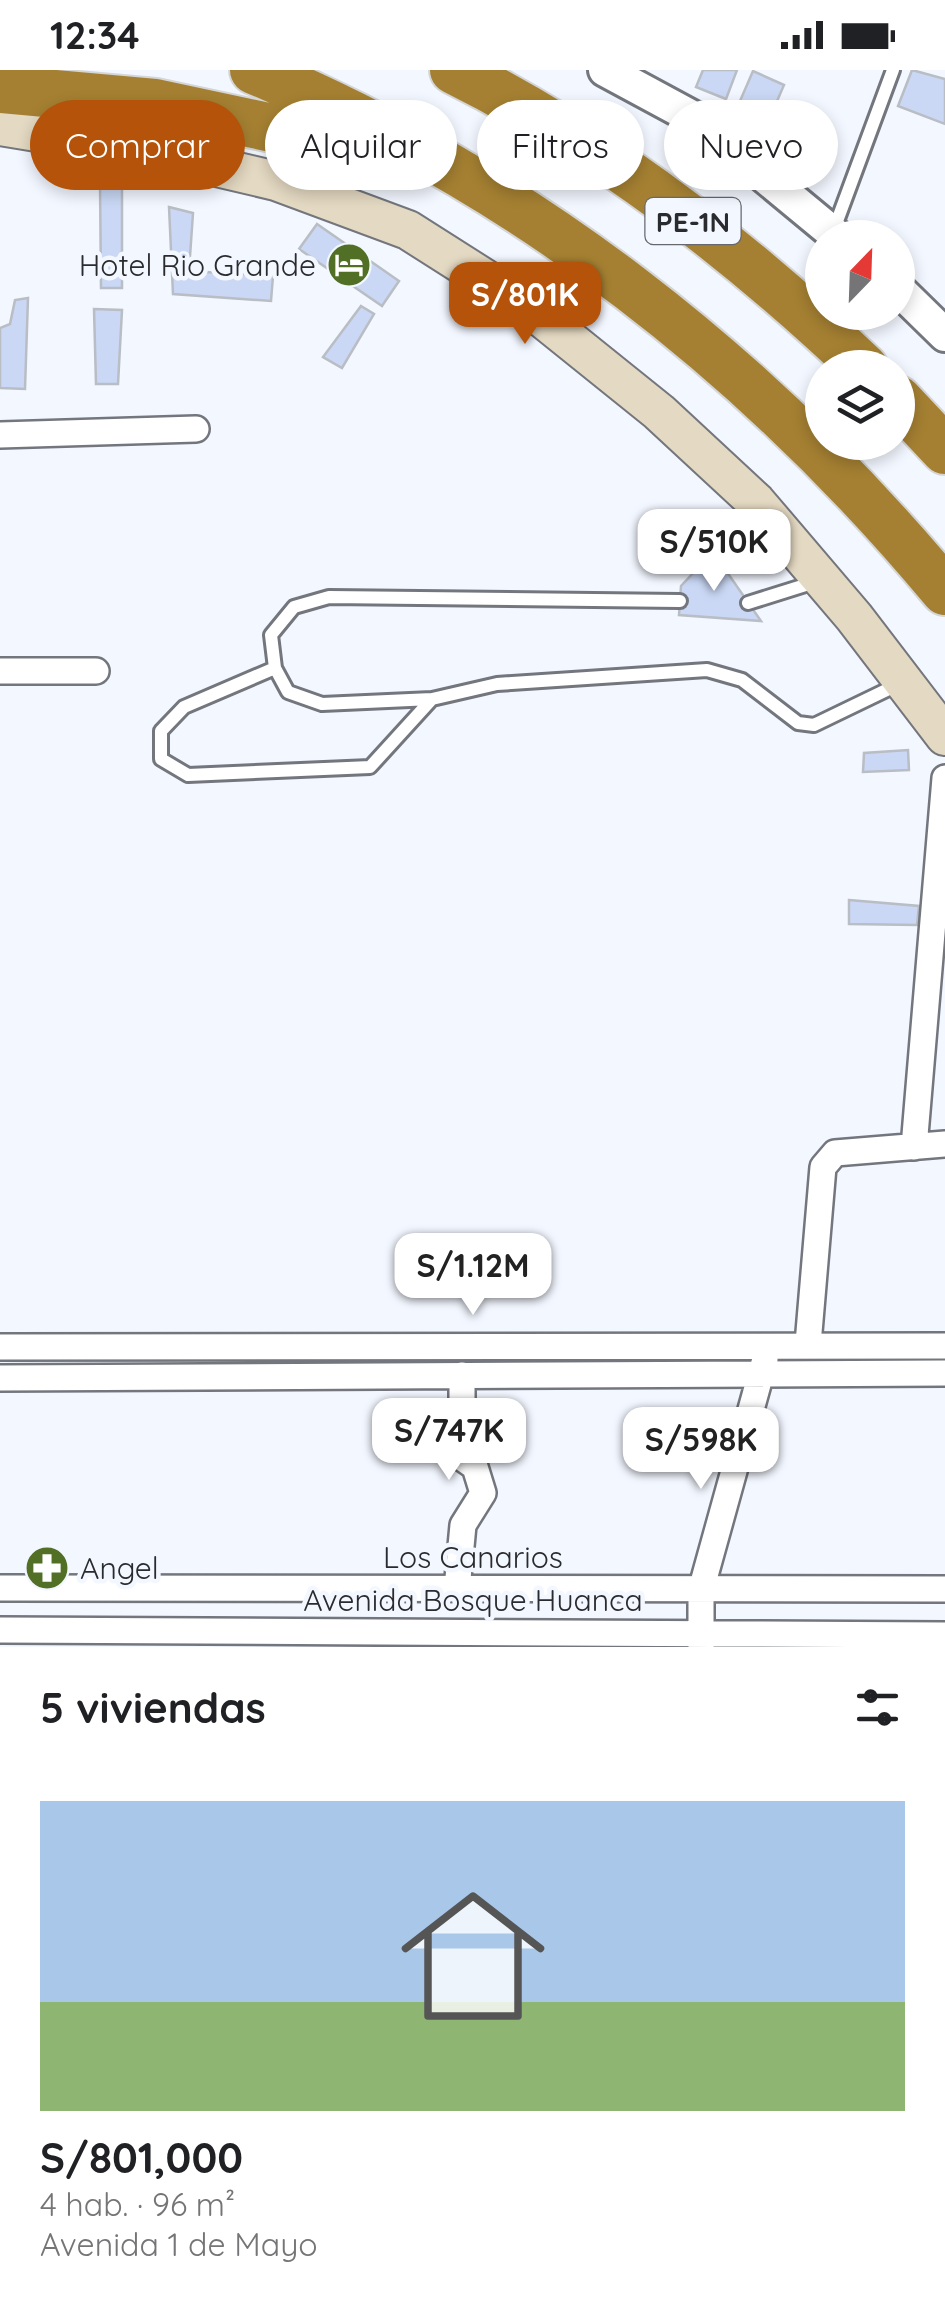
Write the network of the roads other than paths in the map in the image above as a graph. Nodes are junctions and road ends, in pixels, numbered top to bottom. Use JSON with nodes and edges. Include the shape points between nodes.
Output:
{"nodes":[{"id":1,"x":254,"y":70,"type":"edge"},
{"id":2,"x":454,"y":70,"type":"edge"},
{"id":3,"x":606,"y":70,"type":"edge"},
{"id":4,"x":893,"y":70,"type":"edge"},
{"id":5,"x":490,"y":83,"type":"edge"},
{"id":6,"x":0,"y":89,"type":"edge"},
{"id":7,"x":316,"y":100,"type":"edge"},
{"id":8,"x":0,"y":126,"type":"edge"},
{"id":9,"x":265,"y":128,"type":"edge"},
{"id":10,"x":457,"y":170,"type":"edge"},
{"id":11,"x":818,"y":220,"type":"edge"},
{"id":12,"x":841,"y":220,"type":"edge"},
{"id":13,"x":915,"y":306,"type":"edge"},
{"id":14,"x":945,"y":335,"type":"edge"},
{"id":15,"x":843,"y":350,"type":"edge"},
{"id":16,"x":915,"y":418,"type":"edge"},
{"id":17,"x":196,"y":429,"type":"dead end"},
{"id":18,"x":0,"y":435,"type":"edge"},
{"id":19,"x":945,"y":450,"type":"edge"},
{"id":20,"x":891,"y":526,"type":"junction"},
{"id":21,"x":822,"y":580,"type":"junction"},
{"id":22,"x":945,"y":591,"type":"edge"},
{"id":23,"x":680,"y":601,"type":"dead end"},
{"id":24,"x":748,"y":602,"type":"dead end"},
{"id":25,"x":945,"y":624,"type":"edge"},
{"id":26,"x":275,"y":668,"type":"junction"},
{"id":27,"x":0,"y":671,"type":"edge"},
{"id":28,"x":96,"y":671,"type":"dead end"},
{"id":29,"x":904,"y":682,"type":"junction"},
{"id":30,"x":432,"y":699,"type":"junction"},
{"id":31,"x":945,"y":736,"type":"edge"},
{"id":32,"x":945,"y":778,"type":"edge"},
{"id":33,"x":945,"y":1144,"type":"edge"},
{"id":34,"x":914,"y":1146,"type":"junction"},
{"id":35,"x":766,"y":1344,"type":"junction"},
{"id":36,"x":808,"y":1344,"type":"junction"},
{"id":37,"x":945,"y":1346,"type":"edge"},
{"id":38,"x":0,"y":1347,"type":"edge"},
{"id":39,"x":945,"y":1373,"type":"edge"},
{"id":40,"x":763,"y":1374,"type":"junction"},
{"id":41,"x":462,"y":1375,"type":"junction"},
{"id":42,"x":0,"y":1378,"type":"edge"},
{"id":43,"x":0,"y":1588,"type":"edge"},
{"id":44,"x":68,"y":1588,"type":"junction"},
{"id":45,"x":407,"y":1589,"type":"junction"},
{"id":46,"x":945,"y":1589,"type":"edge"},
{"id":47,"x":457,"y":1590,"type":"junction"},
{"id":48,"x":701,"y":1590,"type":"junction"},
{"id":49,"x":0,"y":1630,"type":"edge"},
{"id":50,"x":405,"y":1632,"type":"junction"},
{"id":51,"x":945,"y":1635,"type":"edge"},
{"id":52,"x":68,"y":1639,"type":"edge"},
{"id":53,"x":702,"y":1641,"type":"edge"},
{"id":54,"x":851,"y":1641,"type":"edge"}],
"edges":[{"from":1,"to":7,"type":"highway","number":"PE-1N"},
{"from":2,"to":5,"type":"highway","number":"PE-1N"},
{"from":3,"to":11,"type":"street","via":[[694,118]]},
{"from":4,"to":12,"type":"lane"},
{"from":5,"to":15,"type":"highway","number":"PE-1N","via":[[711,234]]},
{"from":6,"to":9,"type":"highway","via":[[155,103]]},
{"from":8,"to":21,"type":"main road","via":[[276,181],[408,230],[526,305],[660,412],[756,502]]},
{"from":10,"to":20,"type":"highway","number":"PE-1N","via":[[648,298],[734,371]]},
{"from":13,"to":14,"type":"street"},
{"from":16,"to":19,"type":"highway"},
{"from":17,"to":18,"type":"street"},
{"from":20,"to":22,"type":"highway","number":"PE-1N"},
{"from":20,"to":25,"type":"highway"},
{"from":21,"to":24,"type":"lane"},
{"from":21,"to":29,"type":"main road"},
{"from":23,"to":26,"type":"lane","via":[[329,598],[294,607],[271,635]]},
{"from":26,"to":30,"type":"lane","via":[[288,692],[322,704]]},
{"from":26,"to":30,"type":"lane","via":[[184,708],[161,730],[161,759],[188,774],[370,767]]},
{"from":27,"to":28,"type":"street"},
{"from":29,"to":30,"type":"lane","via":[[814,725],[798,723],[742,680],[707,670],[497,684]]},
{"from":29,"to":31,"type":"main road"},
{"from":32,"to":34,"type":"street"},
{"from":33,"to":34,"type":"street"},
{"from":34,"to":36,"type":"street","via":[[835,1153],[822,1167]]},
{"from":35,"to":36,"type":"street"},
{"from":35,"to":38,"type":"street"},
{"from":35,"to":40,"type":"street"},
{"from":36,"to":37,"type":"street"},
{"from":39,"to":40,"type":"street"},
{"from":40,"to":41,"type":"street"},
{"from":40,"to":48,"type":"street"},
{"from":41,"to":42,"type":"street"},
{"from":41,"to":47,"type":"street","via":[[462,1458],[476,1467],[482,1493],[463,1525]]},
{"from":43,"to":44,"type":"street","name":"Los Canarios"},
{"from":44,"to":45,"type":"street","name":"Los Canarios"},
{"from":44,"to":52,"type":"street"},
{"from":45,"to":47,"type":"street","name":"Los Canarios"},
{"from":45,"to":50,"type":"street"},
{"from":46,"to":48,"type":"street","name":"Los Canarios"},
{"from":47,"to":48,"type":"street","name":"Los Canarios"},
{"from":48,"to":53,"type":"street"},
{"from":49,"to":52,"type":"street","name":"Avenida Bosque Huanca"},
{"from":50,"to":52,"type":"street","name":"Avenida Bosque Huanca"},
{"from":50,"to":53,"type":"street","name":"Avenida Bosque Huanca"},
{"from":51,"to":54,"type":"street","name":"Avenida Bosque Huanca"},
{"from":53,"to":54,"type":"street","name":"Avenida Bosque Huanca"}]}
